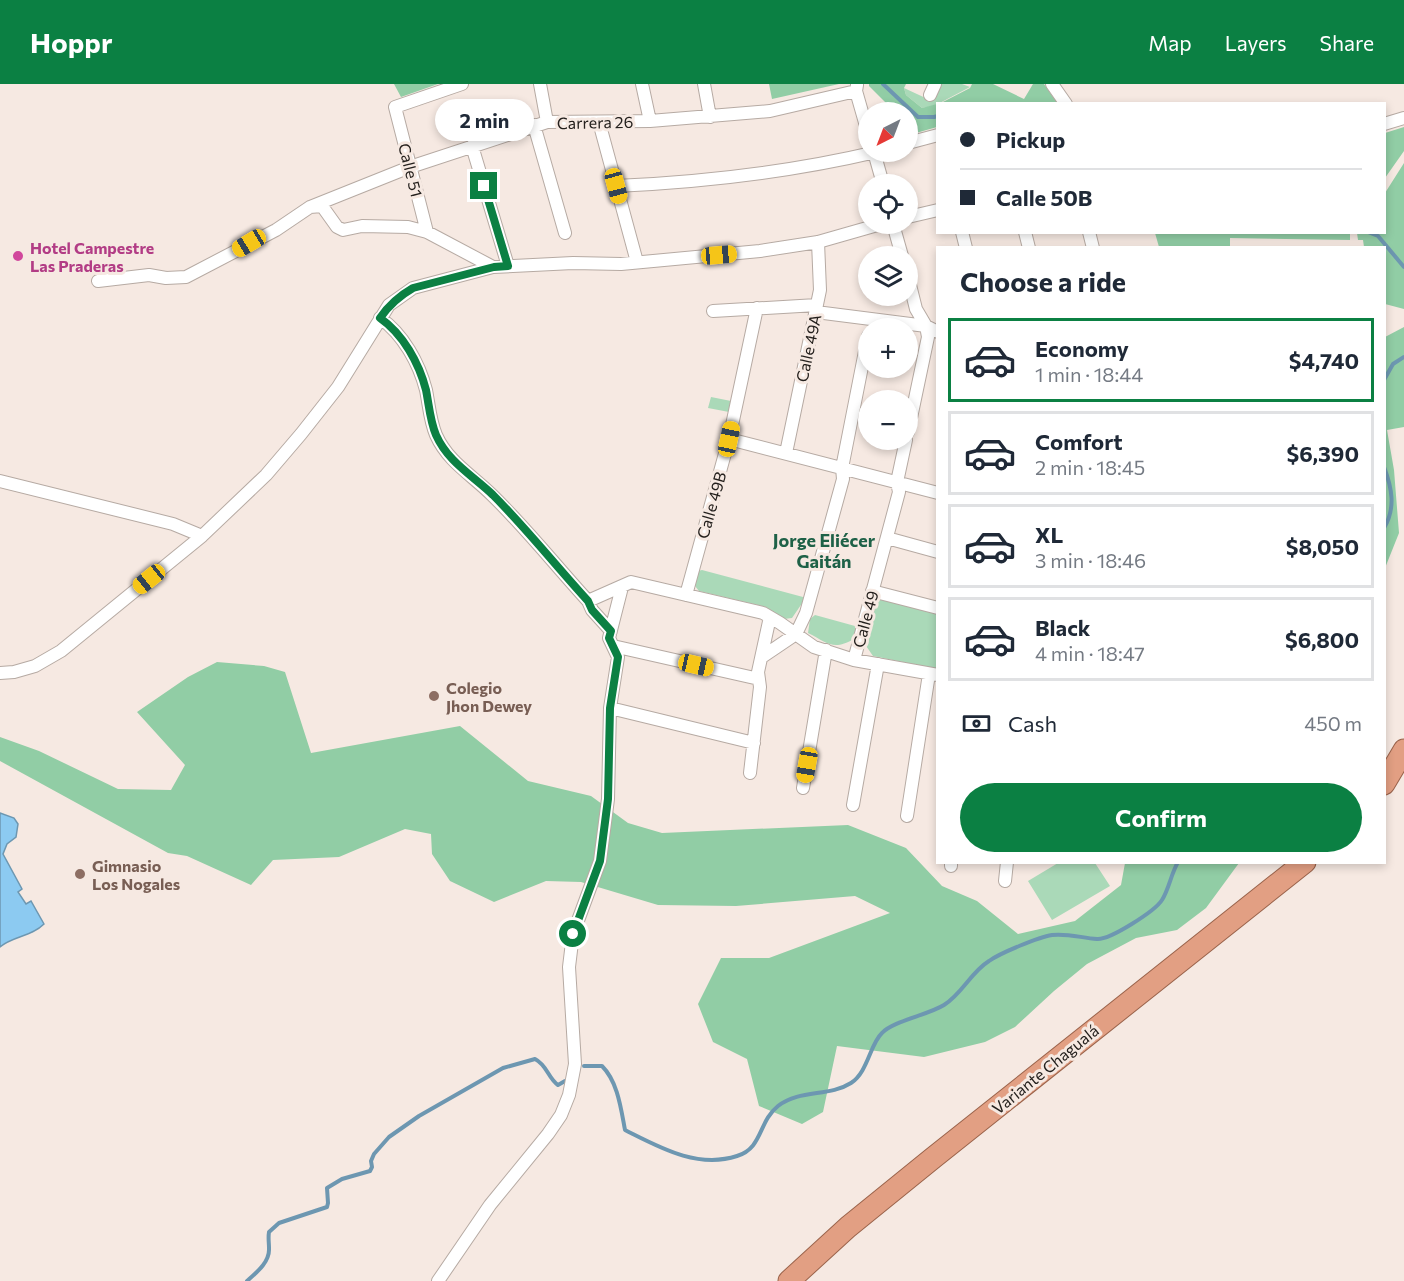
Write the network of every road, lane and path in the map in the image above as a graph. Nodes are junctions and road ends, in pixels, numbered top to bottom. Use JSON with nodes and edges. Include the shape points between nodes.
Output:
{"nodes":[{"id":1,"x":462,"y":84,"type":"edge"},
{"id":2,"x":540,"y":84,"type":"edge"},
{"id":3,"x":642,"y":84,"type":"edge"},
{"id":4,"x":704,"y":84,"type":"edge"},
{"id":5,"x":1052,"y":84,"type":"edge"},
{"id":6,"x":857,"y":87,"type":"edge"},
{"id":7,"x":861,"y":102,"type":"edge"},
{"id":8,"x":1065,"y":102,"type":"edge"},
{"id":9,"x":710,"y":117,"type":"junction"},
{"id":10,"x":1404,"y":118,"type":"edge"},
{"id":11,"x":650,"y":121,"type":"junction"},
{"id":12,"x":599,"y":122,"type":"junction"},
{"id":13,"x":1386,"y":123,"type":"edge"},
{"id":14,"x":540,"y":124,"type":"junction"},
{"id":15,"x":936,"y":136,"type":"edge"},
{"id":16,"x":918,"y":140,"type":"edge"},
{"id":17,"x":472,"y":146,"type":"junction"},
{"id":18,"x":858,"y":156,"type":"edge"},
{"id":19,"x":410,"y":167,"type":"junction"},
{"id":20,"x":616,"y":186,"type":"junction"},
{"id":21,"x":310,"y":207,"type":"junction"},
{"id":22,"x":936,"y":210,"type":"edge"},
{"id":23,"x":918,"y":215,"type":"edge"},
{"id":24,"x":858,"y":231,"type":"edge"},
{"id":25,"x":427,"y":232,"type":"junction"},
{"id":26,"x":565,"y":233,"type":"dead end"},
{"id":27,"x":818,"y":242,"type":"junction"},
{"id":28,"x":637,"y":262,"type":"junction"},
{"id":29,"x":508,"y":266,"type":"junction"},
{"id":30,"x":494,"y":267,"type":"junction"},
{"id":31,"x":98,"y":281,"type":"dead end"},
{"id":32,"x":915,"y":306,"type":"edge"},
{"id":33,"x":757,"y":308,"type":"junction"},
{"id":34,"x":817,"y":308,"type":"junction"},
{"id":35,"x":713,"y":311,"type":"dead end"},
{"id":36,"x":380,"y":318,"type":"junction"},
{"id":37,"x":858,"y":319,"type":"edge"},
{"id":38,"x":932,"y":329,"type":"edge"},
{"id":39,"x":860,"y":378,"type":"edge"},
{"id":40,"x":917,"y":390,"type":"edge"},
{"id":41,"x":729,"y":439,"type":"junction"},
{"id":42,"x":904,"y":450,"type":"edge"},
{"id":43,"x":786,"y":453,"type":"junction"},
{"id":44,"x":842,"y":468,"type":"junction"},
{"id":45,"x":0,"y":481,"type":"edge"},
{"id":46,"x":897,"y":482,"type":"junction"},
{"id":47,"x":936,"y":492,"type":"edge"},
{"id":48,"x":202,"y":536,"type":"junction"},
{"id":49,"x":887,"y":538,"type":"junction"},
{"id":50,"x":936,"y":551,"type":"edge"},
{"id":51,"x":622,"y":587,"type":"junction"},
{"id":52,"x":873,"y":591,"type":"junction"},
{"id":53,"x":686,"y":595,"type":"junction"},
{"id":54,"x":588,"y":601,"type":"junction"},
{"id":55,"x":936,"y":607,"type":"edge"},
{"id":56,"x":770,"y":617,"type":"junction"},
{"id":57,"x":611,"y":631,"type":"junction"},
{"id":58,"x":796,"y":634,"type":"junction"},
{"id":59,"x":613,"y":646,"type":"junction"},
{"id":60,"x":826,"y":650,"type":"junction"},
{"id":61,"x":762,"y":657,"type":"junction"},
{"id":62,"x":854,"y":660,"type":"junction"},
{"id":63,"x":878,"y":664,"type":"junction"},
{"id":64,"x":0,"y":673,"type":"edge"},
{"id":65,"x":933,"y":674,"type":"edge"},
{"id":66,"x":759,"y":679,"type":"junction"},
{"id":67,"x":610,"y":708,"type":"junction"},
{"id":68,"x":754,"y":743,"type":"junction"},
{"id":69,"x":1404,"y":750,"type":"edge"},
{"id":70,"x":750,"y":773,"type":"dead end"},
{"id":71,"x":1386,"y":781,"type":"edge"},
{"id":72,"x":802,"y":788,"type":"dead end"},
{"id":73,"x":853,"y":805,"type":"dead end"},
{"id":74,"x":907,"y":816,"type":"dead end"},
{"id":75,"x":1007,"y":864,"type":"edge"},
{"id":76,"x":1302,"y":864,"type":"edge"},
{"id":77,"x":1005,"y":881,"type":"dead end"},
{"id":78,"x":438,"y":1281,"type":"edge"},
{"id":79,"x":789,"y":1281,"type":"edge"}],
"edges":[{"from":1,"to":19,"type":"street","name":"Calle 51","via":[[394,107]]},
{"from":2,"to":14,"type":"street"},
{"from":3,"to":11,"type":"street"},
{"from":4,"to":9,"type":"street"},
{"from":5,"to":8,"type":"street"},
{"from":6,"to":7,"type":"street"},
{"from":6,"to":9,"type":"street","name":"Carrera 26","via":[[770,111]]},
{"from":9,"to":11,"type":"street","name":"Carrera 26"},
{"from":10,"to":13,"type":"street"},
{"from":11,"to":12,"type":"street","name":"Carrera 26"},
{"from":12,"to":14,"type":"street","name":"Carrera 26"},
{"from":12,"to":20,"type":"street"},
{"from":14,"to":17,"type":"street","name":"Carrera 26"},
{"from":14,"to":26,"type":"street"},
{"from":15,"to":16,"type":"street"},
{"from":17,"to":19,"type":"street","name":"Carrera 26"},
{"from":17,"to":29,"type":"street"},
{"from":18,"to":20,"type":"street","via":[[734,178]]},
{"from":19,"to":21,"type":"street","name":"Carrera 26"},
{"from":19,"to":25,"type":"street","name":"Calle 51"},
{"from":20,"to":28,"type":"street"},
{"from":21,"to":25,"type":"street","via":[[322,206],[343,230],[382,226]]},
{"from":21,"to":31,"type":"street","name":"Carrera 26","via":[[276,230],[186,278],[148,275]]},
{"from":22,"to":23,"type":"street"},
{"from":24,"to":27,"type":"street"},
{"from":25,"to":30,"type":"street"},
{"from":27,"to":28,"type":"street"},
{"from":27,"to":34,"type":"street","name":"Calle 49A"},
{"from":28,"to":29,"type":"street"},
{"from":29,"to":30,"type":"street"},
{"from":30,"to":36,"type":"street","via":[[413,288],[389,305]]},
{"from":32,"to":38,"type":"street"},
{"from":33,"to":34,"type":"street"},
{"from":33,"to":35,"type":"street"},
{"from":33,"to":41,"type":"street","name":"Calle 49B"},
{"from":34,"to":37,"type":"street"},
{"from":34,"to":43,"type":"street","name":"Calle 49A"},
{"from":36,"to":48,"type":"street","via":[[338,387],[301,434],[266,475]]},
{"from":36,"to":54,"type":"street","via":[[400,336],[415,361],[426,389],[431,421],[443,448],[492,494]]},
{"from":38,"to":40,"type":"street"},
{"from":39,"to":44,"type":"street"},
{"from":41,"to":43,"type":"street"},
{"from":41,"to":53,"type":"street","name":"Calle 49B"},
{"from":42,"to":46,"type":"street","name":"Calle 49"},
{"from":43,"to":44,"type":"street"},
{"from":44,"to":46,"type":"street"},
{"from":44,"to":58,"type":"street","via":[[843,479],[806,613]]},
{"from":45,"to":48,"type":"street","via":[[173,524]]},
{"from":46,"to":47,"type":"street"},
{"from":46,"to":49,"type":"street","name":"Calle 49","via":[[899,492]]},
{"from":48,"to":64,"type":"street","via":[[61,651],[35,666]]},
{"from":49,"to":50,"type":"street"},
{"from":49,"to":52,"type":"street","name":"Calle 49"},
{"from":51,"to":53,"type":"street","via":[[631,582]]},
{"from":51,"to":54,"type":"street"},
{"from":51,"to":57,"type":"street"},
{"from":52,"to":55,"type":"street"},
{"from":52,"to":62,"type":"street","name":"Calle 49"},
{"from":53,"to":56,"type":"street"},
{"from":54,"to":57,"type":"street"},
{"from":56,"to":58,"type":"street"},
{"from":56,"to":61,"type":"street"},
{"from":57,"to":59,"type":"street"},
{"from":58,"to":60,"type":"street","via":[[813,647]]},
{"from":58,"to":61,"type":"street"},
{"from":59,"to":66,"type":"street"},
{"from":59,"to":67,"type":"street","via":[[618,657]]},
{"from":60,"to":62,"type":"street"},
{"from":60,"to":72,"type":"street"},
{"from":61,"to":66,"type":"street"},
{"from":62,"to":63,"type":"street"},
{"from":63,"to":65,"type":"street"},
{"from":63,"to":73,"type":"street"},
{"from":65,"to":74,"type":"street"},
{"from":66,"to":68,"type":"street"},
{"from":67,"to":68,"type":"street"},
{"from":67,"to":78,"type":"street","via":[[608,799],[600,861],[573,934],[569,967],[575,1064],[569,1095],[548,1134],[490,1205]]},
{"from":68,"to":70,"type":"street"},
{"from":69,"to":71,"type":"highway"},
{"from":75,"to":77,"type":"street"},
{"from":76,"to":79,"type":"highway","name":"Variante Chagualá","via":[[848,1227]]}]}
